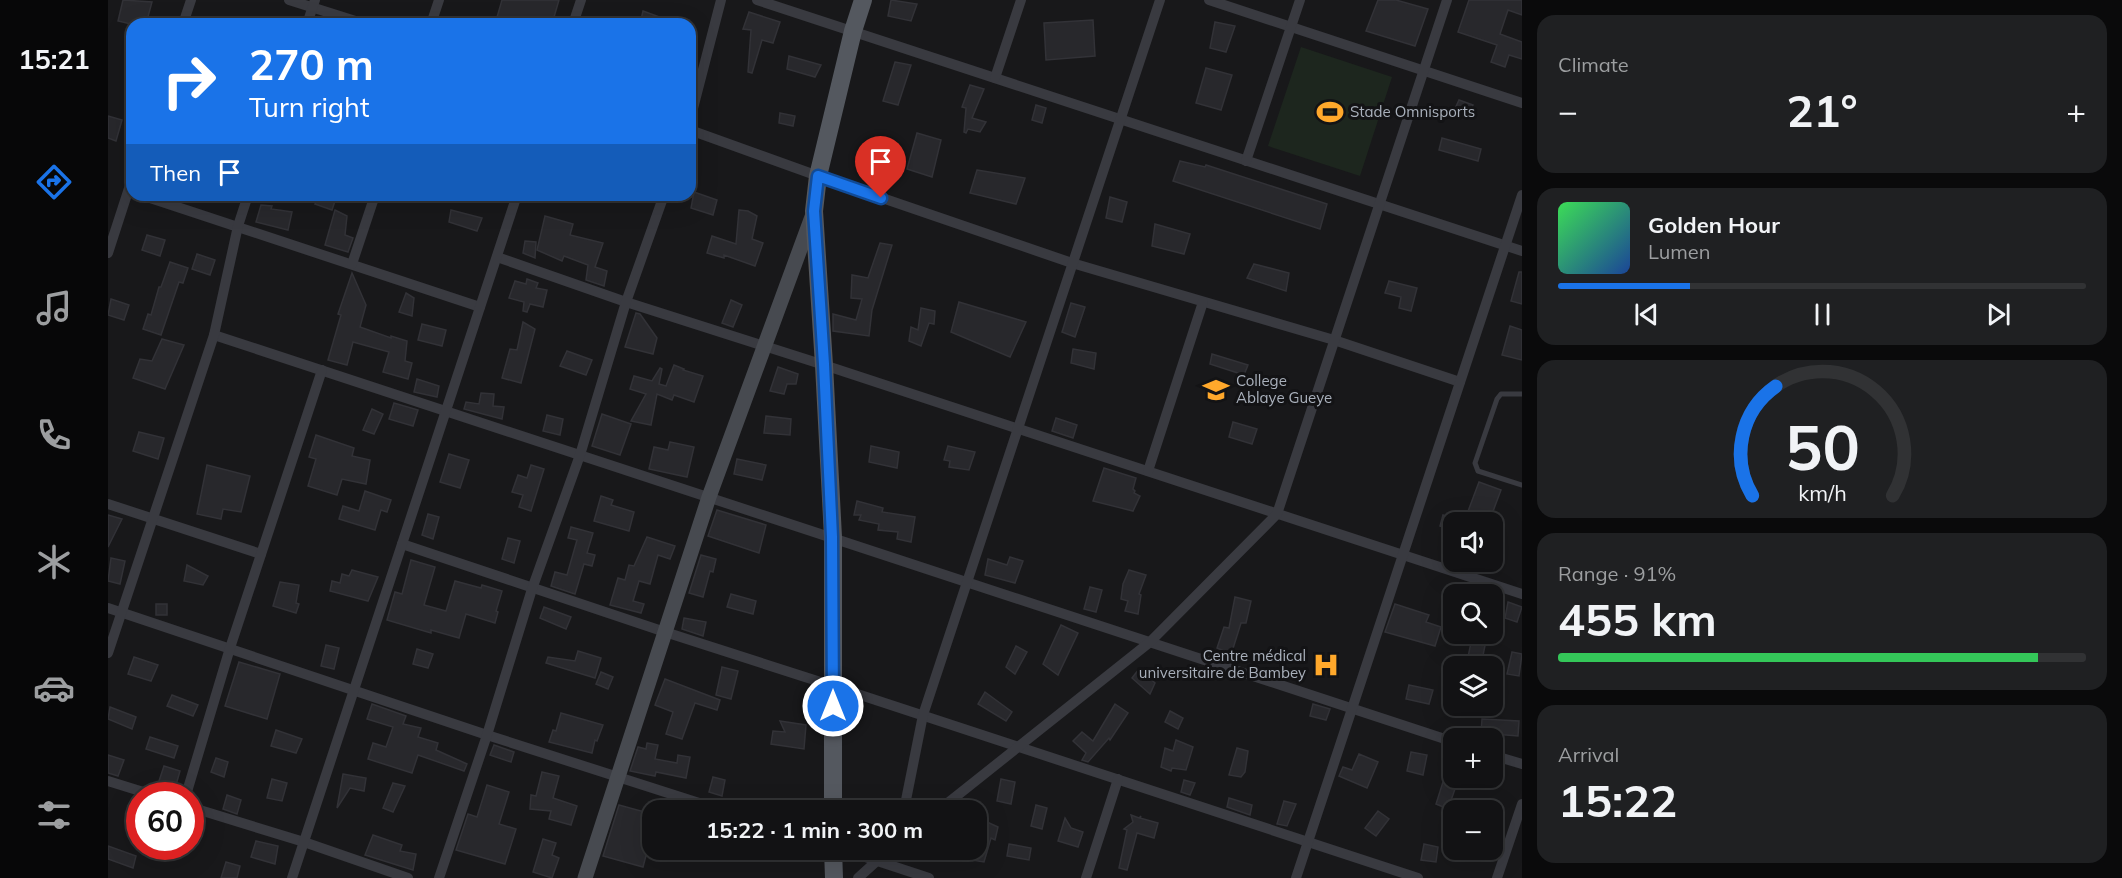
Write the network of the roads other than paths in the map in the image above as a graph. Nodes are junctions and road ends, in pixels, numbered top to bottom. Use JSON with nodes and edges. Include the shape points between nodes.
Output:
{"nodes":[{"id":1,"x":191,"y":0,"type":"edge"},
{"id":2,"x":289,"y":0,"type":"edge"},
{"id":3,"x":439,"y":0,"type":"edge"},
{"id":4,"x":581,"y":0,"type":"edge"},
{"id":5,"x":721,"y":0,"type":"edge"},
{"id":6,"x":758,"y":0,"type":"edge"},
{"id":7,"x":863,"y":0,"type":"edge"},
{"id":8,"x":1021,"y":0,"type":"edge"},
{"id":9,"x":1160,"y":0,"type":"edge"},
{"id":10,"x":1209,"y":0,"type":"edge"},
{"id":11,"x":1300,"y":0,"type":"edge"},
{"id":12,"x":1447,"y":0,"type":"edge"},
{"id":13,"x":314,"y":4,"type":"edge"},
{"id":14,"x":185,"y":18,"type":"edge"},
{"id":15,"x":350,"y":18,"type":"edge"},
{"id":16,"x":433,"y":18,"type":"edge"},
{"id":17,"x":575,"y":18,"type":"edge"},
{"id":18,"x":1291,"y":27,"type":"junction"},
{"id":19,"x":853,"y":31,"type":"junction"},
{"id":20,"x":1424,"y":70,"type":"junction"},
{"id":21,"x":995,"y":78,"type":"junction"},
{"id":22,"x":696,"y":97,"type":"edge"},
{"id":23,"x":1522,"y":103,"type":"edge"},
{"id":24,"x":1120,"y":119,"type":"junction"},
{"id":25,"x":696,"y":132,"type":"edge"},
{"id":26,"x":1246,"y":161,"type":"junction"},
{"id":27,"x":818,"y":176,"type":"junction"},
{"id":28,"x":1522,"y":195,"type":"edge"},
{"id":29,"x":126,"y":201,"type":"edge"},
{"id":30,"x":160,"y":201,"type":"edge"},
{"id":31,"x":246,"y":201,"type":"edge"},
{"id":32,"x":373,"y":201,"type":"edge"},
{"id":33,"x":515,"y":201,"type":"edge"},
{"id":34,"x":662,"y":201,"type":"edge"},
{"id":35,"x":1380,"y":204,"type":"junction"},
{"id":36,"x":814,"y":211,"type":"junction"},
{"id":37,"x":238,"y":226,"type":"junction"},
{"id":38,"x":1505,"y":246,"type":"junction"},
{"id":39,"x":1522,"y":251,"type":"edge"},
{"id":40,"x":108,"y":253,"type":"edge"},
{"id":41,"x":497,"y":257,"type":"junction"},
{"id":42,"x":1072,"y":263,"type":"junction"},
{"id":43,"x":352,"y":264,"type":"junction"},
{"id":44,"x":626,"y":302,"type":"junction"},
{"id":45,"x":1203,"y":302,"type":"junction"},
{"id":46,"x":480,"y":307,"type":"junction"},
{"id":47,"x":214,"y":335,"type":"junction"},
{"id":48,"x":1334,"y":340,"type":"junction"},
{"id":49,"x":765,"y":346,"type":"junction"},
{"id":50,"x":824,"y":364,"type":"junction"},
{"id":51,"x":322,"y":370,"type":"junction"},
{"id":52,"x":1460,"y":382,"type":"junction"},
{"id":53,"x":1522,"y":394,"type":"edge"},
{"id":54,"x":446,"y":411,"type":"junction"},
{"id":55,"x":1018,"y":429,"type":"junction"},
{"id":56,"x":580,"y":455,"type":"junction"},
{"id":57,"x":1148,"y":471,"type":"junction"},
{"id":58,"x":1522,"y":485,"type":"edge"},
{"id":59,"x":709,"y":497,"type":"junction"},
{"id":60,"x":108,"y":504,"type":"edge"},
{"id":61,"x":1277,"y":513,"type":"junction"},
{"id":62,"x":153,"y":519,"type":"junction"},
{"id":63,"x":832,"y":537,"type":"junction"},
{"id":64,"x":402,"y":544,"type":"junction"},
{"id":65,"x":261,"y":554,"type":"junction"},
{"id":66,"x":1403,"y":555,"type":"junction"},
{"id":67,"x":967,"y":582,"type":"junction"},
{"id":68,"x":532,"y":588,"type":"junction"},
{"id":69,"x":1522,"y":594,"type":"edge"},
{"id":70,"x":108,"y":608,"type":"edge"},
{"id":71,"x":122,"y":613,"type":"junction"},
{"id":72,"x":665,"y":632,"type":"junction"},
{"id":73,"x":1150,"y":642,"type":"junction"},
{"id":74,"x":230,"y":648,"type":"junction"},
{"id":75,"x":108,"y":653,"type":"edge"},
{"id":76,"x":833,"y":686,"type":"junction"},
{"id":77,"x":355,"y":689,"type":"junction"},
{"id":78,"x":1352,"y":708,"type":"junction"},
{"id":79,"x":923,"y":715,"type":"junction"},
{"id":80,"x":487,"y":735,"type":"junction"},
{"id":81,"x":1443,"y":738,"type":"edge"},
{"id":82,"x":1018,"y":746,"type":"junction"},
{"id":83,"x":1503,"y":758,"type":"edge"},
{"id":84,"x":1522,"y":764,"type":"edge"},
{"id":85,"x":618,"y":777,"type":"junction"},
{"id":86,"x":1118,"y":779,"type":"junction"},
{"id":87,"x":108,"y":781,"type":"edge"},
{"id":88,"x":190,"y":782,"type":"edge"},
{"id":89,"x":126,"y":787,"type":"edge"},
{"id":90,"x":690,"y":800,"type":"edge"},
{"id":91,"x":833,"y":800,"type":"edge"},
{"id":92,"x":906,"y":800,"type":"edge"},
{"id":93,"x":951,"y":800,"type":"edge"},
{"id":94,"x":1522,"y":804,"type":"edge"},
{"id":95,"x":204,"y":811,"type":"edge"},
{"id":96,"x":304,"y":842,"type":"junction"},
{"id":97,"x":1308,"y":842,"type":"junction"},
{"id":98,"x":833,"y":860,"type":"edge"},
{"id":99,"x":873,"y":860,"type":"edge"},
{"id":100,"x":876,"y":861,"type":"junction"},
{"id":101,"x":292,"y":878,"type":"edge"},
{"id":102,"x":408,"y":878,"type":"edge"},
{"id":103,"x":439,"y":878,"type":"edge"},
{"id":104,"x":585,"y":878,"type":"edge"},
{"id":105,"x":834,"y":878,"type":"edge"},
{"id":106,"x":858,"y":878,"type":"edge"},
{"id":107,"x":929,"y":878,"type":"edge"},
{"id":108,"x":1086,"y":878,"type":"edge"},
{"id":109,"x":1296,"y":878,"type":"edge"},
{"id":110,"x":1418,"y":878,"type":"edge"},
{"id":111,"x":1497,"y":878,"type":"edge"}],
"edges":[{"from":1,"to":14,"type":"street"},
{"from":2,"to":13,"type":"street"},
{"from":3,"to":16,"type":"street"},
{"from":4,"to":17,"type":"street"},
{"from":5,"to":22,"type":"street"},
{"from":6,"to":19,"type":"street"},
{"from":7,"to":19,"type":"main road"},
{"from":8,"to":21,"type":"street"},
{"from":9,"to":24,"type":"street"},
{"from":10,"to":18,"type":"street"},
{"from":11,"to":18,"type":"street"},
{"from":12,"to":20,"type":"street"},
{"from":13,"to":15,"type":"street"},
{"from":18,"to":20,"type":"street"},
{"from":18,"to":26,"type":"street"},
{"from":19,"to":21,"type":"street"},
{"from":19,"to":27,"type":"main road"},
{"from":20,"to":23,"type":"street"},
{"from":20,"to":35,"type":"street"},
{"from":21,"to":24,"type":"street"},
{"from":24,"to":26,"type":"street"},
{"from":24,"to":42,"type":"street"},
{"from":25,"to":27,"type":"street"},
{"from":26,"to":35,"type":"street"},
{"from":27,"to":36,"type":"main road"},
{"from":27,"to":42,"type":"street"},
{"from":28,"to":38,"type":"street"},
{"from":29,"to":40,"type":"street"},
{"from":30,"to":37,"type":"street"},
{"from":31,"to":37,"type":"street"},
{"from":32,"to":43,"type":"street"},
{"from":33,"to":41,"type":"street"},
{"from":34,"to":44,"type":"street"},
{"from":35,"to":38,"type":"street"},
{"from":35,"to":48,"type":"street"},
{"from":36,"to":49,"type":"main road"},
{"from":36,"to":50,"type":"main road"},
{"from":37,"to":43,"type":"street"},
{"from":37,"to":47,"type":"street"},
{"from":38,"to":39,"type":"street"},
{"from":38,"to":52,"type":"street"},
{"from":41,"to":44,"type":"street"},
{"from":41,"to":46,"type":"street"},
{"from":42,"to":45,"type":"street"},
{"from":42,"to":55,"type":"street"},
{"from":43,"to":46,"type":"street"},
{"from":44,"to":49,"type":"street"},
{"from":44,"to":56,"type":"street"},
{"from":45,"to":48,"type":"street"},
{"from":45,"to":57,"type":"street"},
{"from":46,"to":54,"type":"street"},
{"from":47,"to":51,"type":"street"},
{"from":47,"to":62,"type":"street"},
{"from":48,"to":52,"type":"street"},
{"from":48,"to":61,"type":"street"},
{"from":49,"to":50,"type":"street"},
{"from":49,"to":59,"type":"main road"},
{"from":50,"to":55,"type":"street"},
{"from":50,"to":63,"type":"main road"},
{"from":51,"to":54,"type":"street"},
{"from":51,"to":65,"type":"street"},
{"from":52,"to":66,"type":"street"},
{"from":53,"to":58,"type":"lane","via":[[1501,394],[1497,399],[1475,463],[1478,471]]},
{"from":54,"to":56,"type":"street"},
{"from":54,"to":64,"type":"street"},
{"from":55,"to":57,"type":"street"},
{"from":55,"to":67,"type":"street"},
{"from":56,"to":59,"type":"street"},
{"from":56,"to":68,"type":"street"},
{"from":57,"to":61,"type":"street"},
{"from":59,"to":63,"type":"street"},
{"from":59,"to":72,"type":"main road"},
{"from":60,"to":62,"type":"street"},
{"from":61,"to":66,"type":"street"},
{"from":61,"to":73,"type":"street"},
{"from":62,"to":65,"type":"street"},
{"from":62,"to":71,"type":"street"},
{"from":63,"to":67,"type":"street"},
{"from":63,"to":76,"type":"main road"},
{"from":64,"to":68,"type":"street"},
{"from":64,"to":77,"type":"street"},
{"from":65,"to":74,"type":"street"},
{"from":66,"to":69,"type":"street"},
{"from":66,"to":78,"type":"street"},
{"from":67,"to":73,"type":"street"},
{"from":67,"to":79,"type":"street"},
{"from":68,"to":72,"type":"street"},
{"from":68,"to":80,"type":"street"},
{"from":70,"to":71,"type":"street"},
{"from":71,"to":74,"type":"street"},
{"from":71,"to":75,"type":"street"},
{"from":72,"to":76,"type":"street"},
{"from":72,"to":85,"type":"main road"},
{"from":73,"to":78,"type":"street"},
{"from":73,"to":82,"type":"street"},
{"from":74,"to":77,"type":"street"},
{"from":74,"to":88,"type":"street"},
{"from":76,"to":79,"type":"street"},
{"from":76,"to":91,"type":"main road"},
{"from":77,"to":80,"type":"street"},
{"from":77,"to":96,"type":"street"},
{"from":78,"to":81,"type":"street"},
{"from":78,"to":97,"type":"street"},
{"from":79,"to":82,"type":"street"},
{"from":79,"to":92,"type":"street"},
{"from":80,"to":85,"type":"street"},
{"from":80,"to":103,"type":"street"},
{"from":82,"to":86,"type":"street"},
{"from":82,"to":93,"type":"street"},
{"from":83,"to":84,"type":"street"},
{"from":85,"to":90,"type":"street"},
{"from":85,"to":104,"type":"main road"},
{"from":86,"to":97,"type":"street"},
{"from":86,"to":108,"type":"street"},
{"from":87,"to":89,"type":"street"},
{"from":94,"to":111,"type":"street"},
{"from":95,"to":96,"type":"street"},
{"from":96,"to":101,"type":"street"},
{"from":96,"to":102,"type":"street"},
{"from":97,"to":109,"type":"street"},
{"from":97,"to":110,"type":"street"},
{"from":98,"to":105,"type":"main road"},
{"from":99,"to":100,"type":"street"},
{"from":100,"to":106,"type":"street"},
{"from":100,"to":107,"type":"street"}]}
